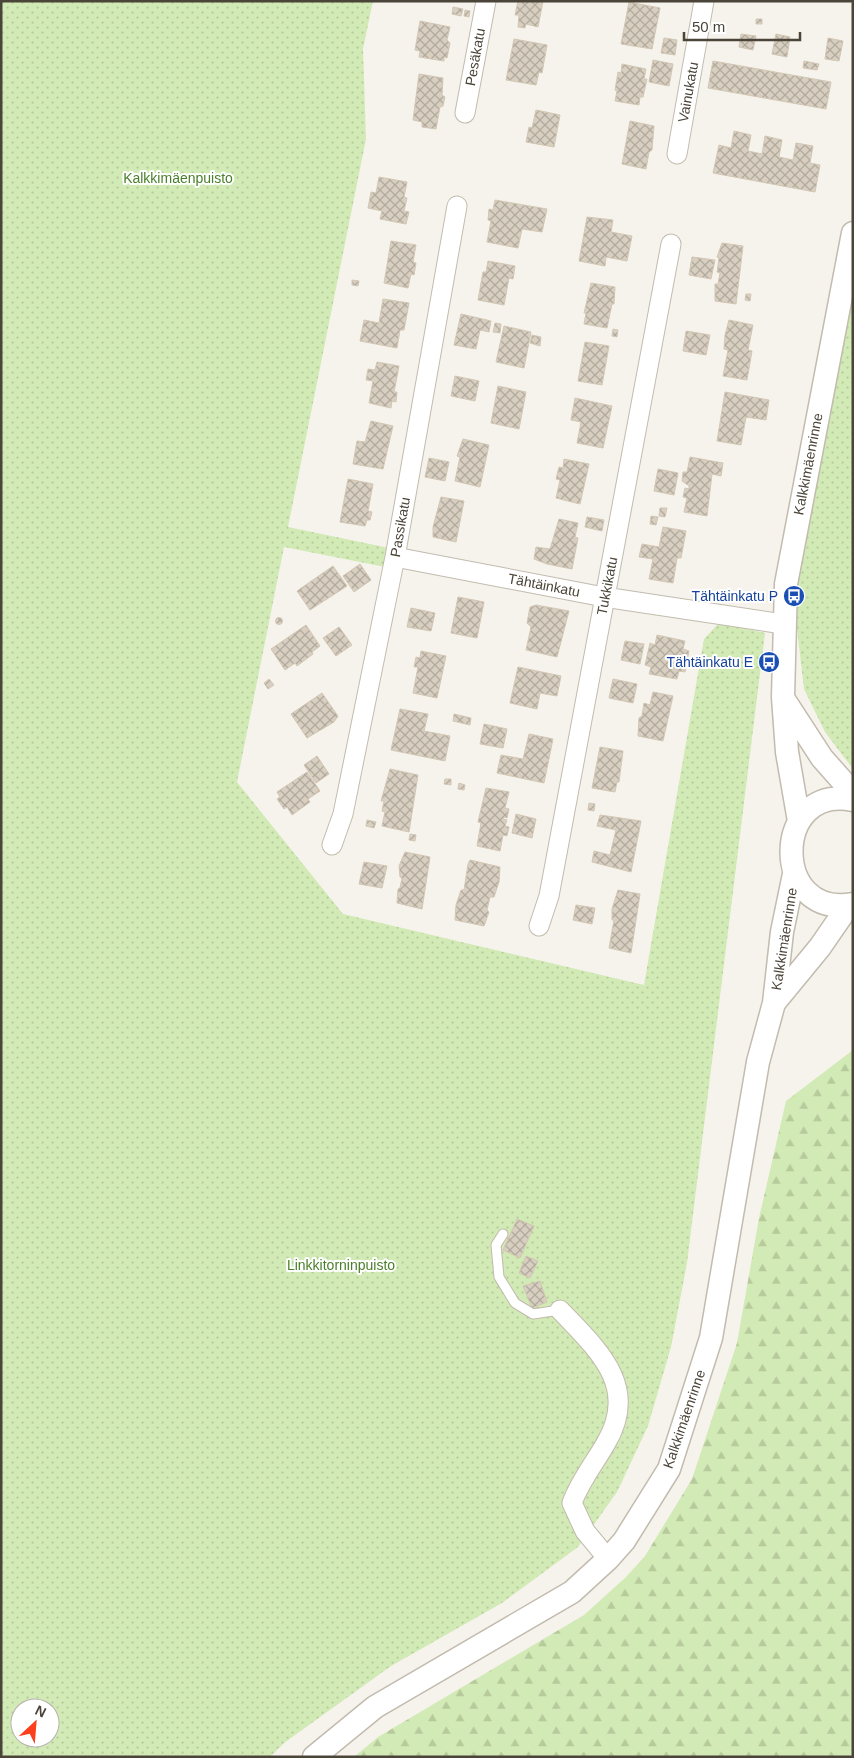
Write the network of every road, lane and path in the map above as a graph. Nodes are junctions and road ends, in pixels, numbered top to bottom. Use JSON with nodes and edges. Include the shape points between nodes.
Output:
{"nodes":[{"id":1,"x":486,"y":1,"type":"edge"},
{"id":2,"x":704,"y":1,"type":"edge"},
{"id":3,"x":465,"y":113,"type":"dead end"},
{"id":4,"x":677,"y":154,"type":"dead end"},
{"id":5,"x":457,"y":206,"type":"dead end"},
{"id":6,"x":853,"y":232,"type":"edge"},
{"id":7,"x":671,"y":244,"type":"dead end"},
{"id":8,"x":395,"y":557,"type":"junction"},
{"id":9,"x":604,"y":597,"type":"junction"},
{"id":10,"x":783,"y":624,"type":"junction"},
{"id":11,"x":783,"y":697,"type":"junction"},
{"id":12,"x":853,"y":793,"type":"edge"},
{"id":13,"x":853,"y":800,"type":"edge"},
{"id":14,"x":800,"y":821,"type":"junction"},
{"id":15,"x":332,"y":845,"type":"dead end"},
{"id":16,"x":794,"y":874,"type":"junction"},
{"id":17,"x":851,"y":905,"type":"edge"},
{"id":18,"x":539,"y":926,"type":"dead end"},
{"id":19,"x":774,"y":1004,"type":"junction"},
{"id":20,"x":503,"y":1234,"type":"dead end"},
{"id":21,"x":560,"y":1310,"type":"joint"},
{"id":22,"x":608,"y":1559,"type":"junction"},
{"id":23,"x":314,"y":1757,"type":"edge"}],
"edges":[{"from":1,"to":3,"type":"street","name":"Pesäkatu"},
{"from":2,"to":4,"type":"street","name":"Vainukatu"},
{"from":5,"to":8,"type":"street","name":"Passikatu"},
{"from":6,"to":10,"type":"street","name":"Kalkkimäenrinne","via":[[790,554]]},
{"from":7,"to":9,"type":"street","name":"Tukkikatu"},
{"from":8,"to":9,"type":"street","name":"Tähtäinkatu"},
{"from":8,"to":15,"type":"street","name":"Passikatu","via":[[344,814]]},
{"from":9,"to":10,"type":"street","name":"Tähtäinkatu"},
{"from":9,"to":18,"type":"street","name":"Tukkikatu","via":[[549,896]]},
{"from":10,"to":11,"type":"street","name":"Kalkkimäenrinne"},
{"from":11,"to":12,"type":"street","via":[[822,758]]},
{"from":11,"to":14,"type":"street","name":"Kalkkimäenrinne","via":[[787,752]]},
{"from":13,"to":14,"type":"street","via":[[826,801]]},
{"from":14,"to":16,"type":"street","via":[[790,841]]},
{"from":16,"to":17,"type":"street","via":[[800,884],[817,898],[838,905]]},
{"from":16,"to":19,"type":"street","name":"Kalkkimäenrinne","via":[[782,932]]},
{"from":17,"to":19,"type":"street","name":"Kalkkimäenrinne"},
{"from":19,"to":22,"type":"street","name":"Kalkkimäenrinne","via":[[758,1062],[711,1338],[669,1469],[624,1541]]},
{"from":20,"to":21,"type":"lane","via":[[496,1245],[499,1277],[515,1303],[534,1314]]},
{"from":21,"to":22,"type":"street","via":[[602,1355],[620,1394],[617,1415],[607,1442],[579,1485],[572,1503],[585,1531]]},
{"from":22,"to":23,"type":"street","name":"Kalkkimäenrinne","via":[[572,1592],[374,1708]]}]}
